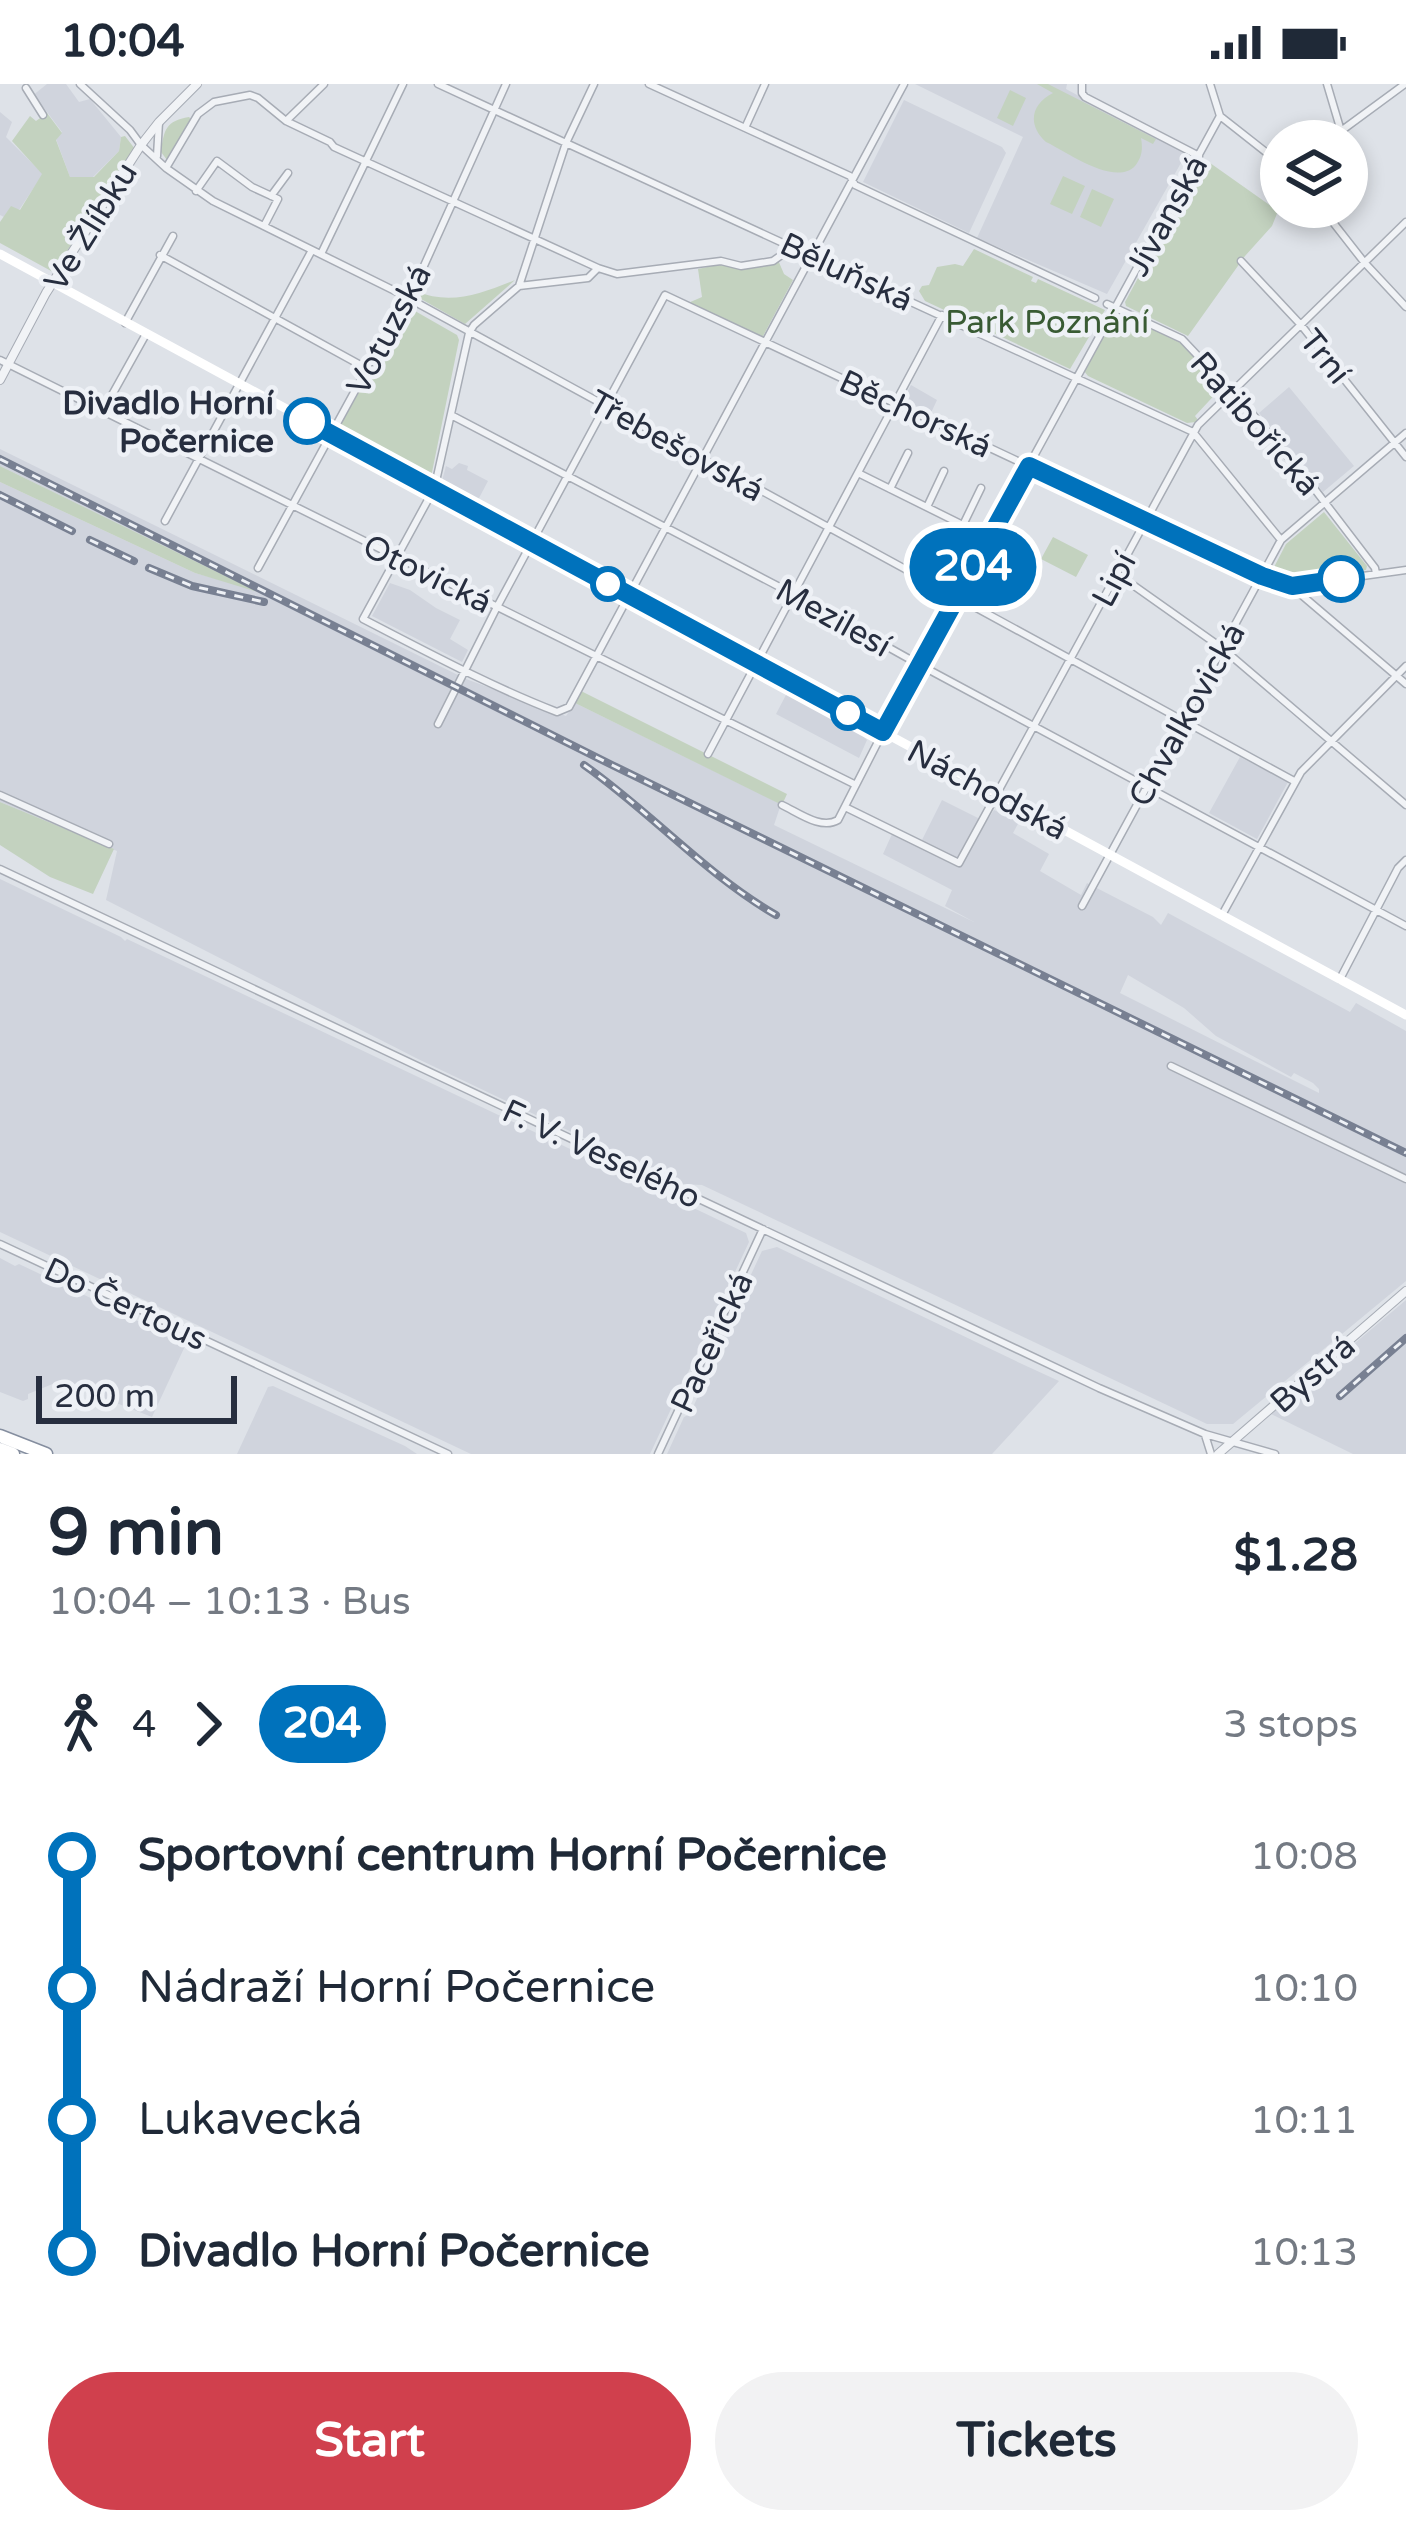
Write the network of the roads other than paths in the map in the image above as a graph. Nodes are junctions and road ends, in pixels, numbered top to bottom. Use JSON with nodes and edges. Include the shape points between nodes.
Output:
{"nodes":[{"id":1,"x":80,"y":84,"type":"edge"},
{"id":2,"x":197,"y":84,"type":"edge"},
{"id":3,"x":324,"y":84,"type":"edge"},
{"id":4,"x":403,"y":84,"type":"edge"},
{"id":5,"x":438,"y":84,"type":"edge"},
{"id":6,"x":506,"y":84,"type":"edge"},
{"id":7,"x":594,"y":84,"type":"edge"},
{"id":8,"x":650,"y":84,"type":"edge"},
{"id":9,"x":765,"y":84,"type":"edge"},
{"id":10,"x":904,"y":84,"type":"edge"},
{"id":11,"x":1210,"y":84,"type":"edge"},
{"id":12,"x":1327,"y":84,"type":"edge"},
{"id":13,"x":1406,"y":84,"type":"edge"},
{"id":14,"x":27,"y":85,"type":"edge"},
{"id":15,"x":1081,"y":86,"type":"edge"},
{"id":16,"x":493,"y":109,"type":"junction"},
{"id":17,"x":44,"y":115,"type":"dead end"},
{"id":18,"x":1220,"y":116,"type":"junction"},
{"id":19,"x":1338,"y":120,"type":"edge"},
{"id":20,"x":1356,"y":120,"type":"edge"},
{"id":21,"x":286,"y":121,"type":"junction"},
{"id":22,"x":159,"y":122,"type":"junction"},
{"id":23,"x":745,"y":128,"type":"junction"},
{"id":24,"x":566,"y":142,"type":"junction"},
{"id":25,"x":141,"y":145,"type":"junction"},
{"id":26,"x":1260,"y":147,"type":"edge"},
{"id":27,"x":1198,"y":156,"type":"junction"},
{"id":28,"x":157,"y":159,"type":"junction"},
{"id":29,"x":366,"y":161,"type":"junction"},
{"id":30,"x":166,"y":168,"type":"junction"},
{"id":31,"x":288,"y":172,"type":"dead end"},
{"id":32,"x":853,"y":180,"type":"junction"},
{"id":33,"x":196,"y":191,"type":"junction"},
{"id":34,"x":271,"y":196,"type":"junction"},
{"id":35,"x":452,"y":201,"type":"junction"},
{"id":36,"x":1406,"y":222,"type":"edge"},
{"id":37,"x":264,"y":226,"type":"junction"},
{"id":38,"x":1337,"y":228,"type":"edge"},
{"id":39,"x":172,"y":236,"type":"dead end"},
{"id":40,"x":536,"y":240,"type":"junction"},
{"id":41,"x":794,"y":246,"type":"junction"},
{"id":42,"x":312,"y":250,"type":"junction"},
{"id":43,"x":0,"y":254,"type":"edge"},
{"id":44,"x":321,"y":254,"type":"junction"},
{"id":45,"x":160,"y":255,"type":"junction"},
{"id":46,"x":812,"y":255,"type":"junction"},
{"id":47,"x":1240,"y":261,"type":"dead end"},
{"id":48,"x":1364,"y":262,"type":"junction"},
{"id":49,"x":598,"y":268,"type":"junction"},
{"id":50,"x":52,"y":283,"type":"junction"},
{"id":51,"x":520,"y":286,"type":"junction"},
{"id":52,"x":1095,"y":298,"type":"dead end"},
{"id":53,"x":409,"y":299,"type":"junction"},
{"id":54,"x":1112,"y":306,"type":"junction"},
{"id":55,"x":1406,"y":308,"type":"edge"},
{"id":56,"x":942,"y":315,"type":"junction"},
{"id":57,"x":274,"y":319,"type":"junction"},
{"id":58,"x":125,"y":322,"type":"junction"},
{"id":59,"x":1301,"y":325,"type":"junction"},
{"id":60,"x":469,"y":333,"type":"junction"},
{"id":61,"x":146,"y":334,"type":"junction"},
{"id":62,"x":766,"y":342,"type":"junction"},
{"id":63,"x":4,"y":362,"type":"edge"},
{"id":64,"x":364,"y":368,"type":"junction"},
{"id":65,"x":1077,"y":377,"type":"junction"},
{"id":66,"x":0,"y":380,"type":"edge"},
{"id":67,"x":238,"y":384,"type":"junction"},
{"id":68,"x":1232,"y":391,"type":"junction"},
{"id":69,"x":895,"y":403,"type":"junction"},
{"id":70,"x":606,"y":406,"type":"junction"},
{"id":71,"x":103,"y":411,"type":"junction"},
{"id":72,"x":451,"y":415,"type":"junction"},
{"id":73,"x":1193,"y":432,"type":"junction"},
{"id":74,"x":331,"y":434,"type":"junction"},
{"id":75,"x":1406,"y":434,"type":"edge"},
{"id":76,"x":1396,"y":442,"type":"junction"},
{"id":77,"x":908,"y":453,"type":"dead end"},
{"id":78,"x":1406,"y":457,"type":"edge"},
{"id":79,"x":198,"y":458,"type":"junction"},
{"id":80,"x":703,"y":459,"type":"junction"},
{"id":81,"x":1029,"y":466,"type":"junction"},
{"id":82,"x":944,"y":471,"type":"dead end"},
{"id":83,"x":858,"y":472,"type":"junction"},
{"id":84,"x":569,"y":474,"type":"junction"},
{"id":85,"x":980,"y":488,"type":"dead end"},
{"id":86,"x":432,"y":489,"type":"junction"},
{"id":87,"x":890,"y":489,"type":"junction"},
{"id":88,"x":1324,"y":501,"type":"junction"},
{"id":89,"x":292,"y":506,"type":"junction"},
{"id":90,"x":927,"y":507,"type":"junction"},
{"id":91,"x":1145,"y":520,"type":"junction"},
{"id":92,"x":165,"y":521,"type":"dead end"},
{"id":93,"x":963,"y":525,"type":"junction"},
{"id":94,"x":667,"y":526,"type":"junction"},
{"id":95,"x":828,"y":527,"type":"junction"},
{"id":96,"x":989,"y":538,"type":"junction"},
{"id":97,"x":1281,"y":540,"type":"junction"},
{"id":98,"x":532,"y":542,"type":"junction"},
{"id":99,"x":397,"y":557,"type":"junction"},
{"id":100,"x":258,"y":568,"type":"dead end"},
{"id":101,"x":1406,"y":570,"type":"edge"},
{"id":102,"x":1116,"y":573,"type":"junction"},
{"id":103,"x":1376,"y":574,"type":"junction"},
{"id":104,"x":1262,"y":576,"type":"junction"},
{"id":105,"x":1292,"y":586,"type":"junction"},
{"id":106,"x":793,"y":594,"type":"junction"},
{"id":107,"x":629,"y":595,"type":"junction"},
{"id":108,"x":957,"y":596,"type":"junction"},
{"id":109,"x":497,"y":607,"type":"junction"},
{"id":110,"x":1222,"y":648,"type":"junction"},
{"id":111,"x":596,"y":656,"type":"junction"},
{"id":112,"x":1071,"y":657,"type":"junction"},
{"id":113,"x":756,"y":664,"type":"junction"},
{"id":114,"x":920,"y":665,"type":"junction"},
{"id":115,"x":1406,"y":666,"type":"edge"},
{"id":116,"x":464,"y":672,"type":"junction"},
{"id":117,"x":1397,"y":676,"type":"junction"},
{"id":118,"x":1406,"y":684,"type":"edge"},
{"id":119,"x":1183,"y":719,"type":"junction"},
{"id":120,"x":726,"y":720,"type":"junction"},
{"id":121,"x":438,"y":724,"type":"dead end"},
{"id":122,"x":1034,"y":725,"type":"junction"},
{"id":123,"x":883,"y":732,"type":"junction"},
{"id":124,"x":1332,"y":741,"type":"junction"},
{"id":125,"x":708,"y":754,"type":"dead end"},
{"id":126,"x":1294,"y":781,"type":"junction"},
{"id":127,"x":856,"y":785,"type":"junction"},
{"id":128,"x":1146,"y":786,"type":"junction"},
{"id":129,"x":996,"y":794,"type":"junction"},
{"id":130,"x":0,"y":795,"type":"edge"},
{"id":131,"x":782,"y":805,"type":"dead end"},
{"id":132,"x":1406,"y":805,"type":"edge"},
{"id":133,"x":845,"y":807,"type":"junction"},
{"id":134,"x":109,"y":844,"type":"dead end"},
{"id":135,"x":1259,"y":847,"type":"junction"},
{"id":136,"x":1109,"y":855,"type":"junction"},
{"id":137,"x":1406,"y":860,"type":"edge"},
{"id":138,"x":0,"y":868,"type":"edge"},
{"id":139,"x":1082,"y":905,"type":"dead end"},
{"id":140,"x":1376,"y":910,"type":"junction"},
{"id":141,"x":1222,"y":915,"type":"junction"},
{"id":142,"x":1406,"y":926,"type":"edge"},
{"id":143,"x":1340,"y":979,"type":"junction"},
{"id":144,"x":1406,"y":1015,"type":"edge"},
{"id":145,"x":1171,"y":1066,"type":"dead end"},
{"id":146,"x":1406,"y":1179,"type":"edge"},
{"id":147,"x":763,"y":1229,"type":"junction"},
{"id":148,"x":0,"y":1244,"type":"edge"},
{"id":149,"x":1406,"y":1291,"type":"edge"},
{"id":150,"x":1205,"y":1435,"type":"junction"},
{"id":151,"x":0,"y":1436,"type":"edge"},
{"id":152,"x":1233,"y":1441,"type":"junction"},
{"id":153,"x":0,"y":1449,"type":"edge"},
{"id":154,"x":13,"y":1454,"type":"edge"},
{"id":155,"x":46,"y":1454,"type":"edge"},
{"id":156,"x":448,"y":1454,"type":"edge"},
{"id":157,"x":658,"y":1454,"type":"edge"},
{"id":158,"x":1215,"y":1454,"type":"edge"},
{"id":159,"x":1275,"y":1454,"type":"edge"}],
"edges":[{"from":1,"to":25,"type":"street","name":"Třebešovská"},
{"from":2,"to":22,"type":"street","name":"Ve Žlíbku"},
{"from":3,"to":21,"type":"street"},
{"from":4,"to":29,"type":"street"},
{"from":5,"to":16,"type":"street","name":"Běluňská"},
{"from":6,"to":16,"type":"street","name":"Votuzská"},
{"from":7,"to":24,"type":"street"},
{"from":8,"to":23,"type":"street"},
{"from":9,"to":23,"type":"street"},
{"from":10,"to":32,"type":"street"},
{"from":11,"to":18,"type":"street"},
{"from":12,"to":19,"type":"street"},
{"from":13,"to":20,"type":"street"},
{"from":14,"to":17,"type":"street"},
{"from":15,"to":27,"type":"street","via":[[1093,101]]},
{"from":16,"to":24,"type":"street","name":"Běluňská"},
{"from":16,"to":35,"type":"street","name":"Votuzská"},
{"from":18,"to":26,"type":"street"},
{"from":18,"to":27,"type":"street","name":"Jívanská"},
{"from":21,"to":29,"type":"street"},
{"from":21,"to":30,"type":"street","via":[[250,94],[214,102]]},
{"from":22,"to":25,"type":"street","name":"Ve Žlíbku"},
{"from":22,"to":28,"type":"street"},
{"from":23,"to":32,"type":"street"},
{"from":24,"to":40,"type":"street"},
{"from":24,"to":41,"type":"street","name":"Běluňská"},
{"from":25,"to":28,"type":"street","name":"Třebešovská"},
{"from":25,"to":50,"type":"street","name":"Ve Žlíbku"},
{"from":27,"to":54,"type":"street","name":"Jívanská"},
{"from":28,"to":30,"type":"street","name":"Třebešovská"},
{"from":29,"to":35,"type":"street"},
{"from":29,"to":44,"type":"street"},
{"from":30,"to":33,"type":"street","name":"Třebešovská"},
{"from":31,"to":34,"type":"street"},
{"from":32,"to":46,"type":"street"},
{"from":32,"to":52,"type":"street"},
{"from":33,"to":34,"type":"street","via":[[217,161]]},
{"from":33,"to":37,"type":"street","name":"Třebešovská"},
{"from":34,"to":37,"type":"street","via":[[278,200]]},
{"from":35,"to":40,"type":"street"},
{"from":35,"to":53,"type":"street","name":"Votuzská"},
{"from":36,"to":48,"type":"street","name":"Lipí"},
{"from":37,"to":42,"type":"street","name":"Třebešovská"},
{"from":38,"to":48,"type":"street"},
{"from":39,"to":45,"type":"street"},
{"from":40,"to":49,"type":"street"},
{"from":40,"to":51,"type":"street"},
{"from":41,"to":46,"type":"street","name":"Běluňská"},
{"from":41,"to":49,"type":"street","via":[[770,262],[741,266],[721,260],[617,274]]},
{"from":42,"to":44,"type":"street","name":"Třebešovská"},
{"from":42,"to":57,"type":"street"},
{"from":43,"to":50,"type":"main road","name":"Náchodská"},
{"from":44,"to":53,"type":"street","name":"Třebešovská"},
{"from":45,"to":57,"type":"street"},
{"from":45,"to":58,"type":"street"},
{"from":46,"to":56,"type":"street","name":"Běluňská"},
{"from":46,"to":62,"type":"street"},
{"from":47,"to":59,"type":"street","name":"Trní"},
{"from":48,"to":55,"type":"street"},
{"from":48,"to":59,"type":"street","name":"Lipí"},
{"from":49,"to":51,"type":"street","via":[[588,278]]},
{"from":50,"to":58,"type":"main road","name":"Náchodská"},
{"from":50,"to":63,"type":"street","name":"Ve Žlíbku"},
{"from":51,"to":60,"type":"street"},
{"from":53,"to":60,"type":"street","name":"Třebešovská"},
{"from":53,"to":64,"type":"street","name":"Votuzská"},
{"from":54,"to":65,"type":"street","name":"Jívanská"},
{"from":54,"to":68,"type":"street","name":"Ratibořická","via":[[1182,339]]},
{"from":56,"to":65,"type":"street","name":"Běluňská"},
{"from":56,"to":69,"type":"street"},
{"from":57,"to":64,"type":"street"},
{"from":57,"to":67,"type":"street"},
{"from":58,"to":61,"type":"main road","name":"Náchodská"},
{"from":59,"to":68,"type":"street","name":"Lipí"},
{"from":59,"to":76,"type":"street","name":"Trní"},
{"from":60,"to":70,"type":"street","name":"Třebešovská"},
{"from":60,"to":72,"type":"street"},
{"from":61,"to":67,"type":"main road","name":"Náchodská"},
{"from":61,"to":71,"type":"street"},
{"from":62,"to":69,"type":"street","name":"Běchorská"},
{"from":62,"to":70,"type":"street","name":"Běchorská","via":[[665,295]]},
{"from":62,"to":80,"type":"street"},
{"from":63,"to":66,"type":"street","name":"Ve Žlíbku"},
{"from":63,"to":71,"type":"street","name":"Otovická"},
{"from":64,"to":74,"type":"street","name":"Votuzská"},
{"from":65,"to":73,"type":"street","name":"Běluňská"},
{"from":65,"to":81,"type":"street","name":"Jívanská"},
{"from":67,"to":74,"type":"main road","name":"Náchodská"},
{"from":67,"to":79,"type":"street"},
{"from":68,"to":73,"type":"street","name":"Lipí"},
{"from":68,"to":88,"type":"street","name":"Ratibořická"},
{"from":69,"to":81,"type":"street","name":"Běchorská"},
{"from":69,"to":83,"type":"street"},
{"from":70,"to":80,"type":"street","name":"Třebešovská"},
{"from":70,"to":84,"type":"street"},
{"from":71,"to":79,"type":"street","name":"Otovická"},
{"from":72,"to":84,"type":"street","name":"Mezilesí"},
{"from":72,"to":86,"type":"street"},
{"from":73,"to":91,"type":"street","name":"Lipí"},
{"from":73,"to":97,"type":"street","name":"Běluňská"},
{"from":74,"to":86,"type":"main road","name":"Náchodská"},
{"from":74,"to":89,"type":"street","name":"Votuzská"},
{"from":75,"to":76,"type":"street","name":"Chvalkovická"},
{"from":76,"to":78,"type":"street","name":"Trní"},
{"from":76,"to":88,"type":"street","name":"Chvalkovická"},
{"from":77,"to":87,"type":"street"},
{"from":79,"to":89,"type":"street","name":"Otovická"},
{"from":79,"to":92,"type":"street"},
{"from":80,"to":94,"type":"street"},
{"from":80,"to":95,"type":"street","name":"Třebešovská"},
{"from":81,"to":91,"type":"street","name":"Běchorská"},
{"from":81,"to":96,"type":"street","name":"Jívanská"},
{"from":82,"to":90,"type":"street"},
{"from":83,"to":87,"type":"street"},
{"from":83,"to":95,"type":"street"},
{"from":84,"to":94,"type":"street","name":"Mezilesí"},
{"from":84,"to":98,"type":"street"},
{"from":85,"to":93,"type":"street"},
{"from":86,"to":98,"type":"main road","name":"Náchodská"},
{"from":86,"to":99,"type":"street"},
{"from":87,"to":90,"type":"street"},
{"from":88,"to":97,"type":"street","name":"Chvalkovická"},
{"from":88,"to":103,"type":"street","name":"Ratibořická"},
{"from":89,"to":99,"type":"street","name":"Otovická"},
{"from":89,"to":100,"type":"street","name":"Votuzská"},
{"from":90,"to":93,"type":"street"},
{"from":91,"to":102,"type":"street","name":"Lipí"},
{"from":91,"to":104,"type":"street","name":"Běchorská"},
{"from":93,"to":96,"type":"street"},
{"from":94,"to":106,"type":"street","name":"Mezilesí"},
{"from":94,"to":107,"type":"street"},
{"from":95,"to":106,"type":"street"},
{"from":95,"to":108,"type":"street","name":"Třebešovská"},
{"from":96,"to":108,"type":"street","name":"Jívanská"},
{"from":97,"to":104,"type":"street","name":"Chvalkovická"},
{"from":98,"to":107,"type":"main road","name":"Náchodská"},
{"from":98,"to":109,"type":"street"},
{"from":99,"to":109,"type":"street","name":"Otovická"},
{"from":99,"to":116,"type":"street","via":[[363,619]]},
{"from":101,"to":103,"type":"street"},
{"from":102,"to":110,"type":"street"},
{"from":102,"to":112,"type":"street","name":"Lipí"},
{"from":103,"to":105,"type":"street"},
{"from":104,"to":105,"type":"street","name":"Běchorská"},
{"from":104,"to":110,"type":"street","name":"Chvalkovická"},
{"from":105,"to":117,"type":"street"},
{"from":106,"to":113,"type":"street"},
{"from":106,"to":114,"type":"street","name":"Mezilesí"},
{"from":107,"to":111,"type":"street"},
{"from":107,"to":113,"type":"main road","name":"Náchodská"},
{"from":108,"to":112,"type":"street","name":"Třebešovská"},
{"from":108,"to":114,"type":"street","name":"Jívanská"},
{"from":109,"to":111,"type":"street","name":"Otovická"},
{"from":109,"to":116,"type":"street"},
{"from":110,"to":119,"type":"street","name":"Chvalkovická"},
{"from":110,"to":124,"type":"street"},
{"from":111,"to":116,"type":"street","via":[[569,707],[557,712]]},
{"from":111,"to":120,"type":"street","name":"Otovická"},
{"from":112,"to":119,"type":"street","name":"Třebešovská"},
{"from":112,"to":122,"type":"street","name":"Lipí"},
{"from":113,"to":120,"type":"street"},
{"from":113,"to":123,"type":"main road","name":"Náchodská"},
{"from":114,"to":122,"type":"street","name":"Mezilesí"},
{"from":114,"to":123,"type":"street","name":"Jívanská"},
{"from":115,"to":117,"type":"street"},
{"from":116,"to":121,"type":"street"},
{"from":117,"to":118,"type":"street"},
{"from":117,"to":124,"type":"street"},
{"from":119,"to":126,"type":"street","name":"Třebešovská"},
{"from":119,"to":128,"type":"street","name":"Chvalkovická"},
{"from":120,"to":125,"type":"street"},
{"from":120,"to":127,"type":"street","name":"Otovická"},
{"from":122,"to":128,"type":"street","name":"Mezilesí"},
{"from":122,"to":129,"type":"street","name":"Lipí"},
{"from":123,"to":127,"type":"street","name":"Jívanská"},
{"from":123,"to":129,"type":"main road","name":"Náchodská"},
{"from":124,"to":126,"type":"street"},
{"from":124,"to":132,"type":"street"},
{"from":126,"to":135,"type":"street"},
{"from":127,"to":133,"type":"street","name":"Jívanská"},
{"from":128,"to":135,"type":"street","name":"Mezilesí"},
{"from":128,"to":136,"type":"street","name":"Chvalkovická"},
{"from":129,"to":133,"type":"street","name":"Lipí","via":[[959,863]]},
{"from":129,"to":136,"type":"main road","name":"Náchodská"},
{"from":130,"to":134,"type":"street"},
{"from":131,"to":133,"type":"street","name":"Jívanská","via":[[822,824],[833,824]]},
{"from":135,"to":140,"type":"street","name":"Mezilesí"},
{"from":135,"to":141,"type":"street"},
{"from":136,"to":139,"type":"street","name":"Chvalkovická"},
{"from":136,"to":141,"type":"main road","name":"Náchodská"},
{"from":137,"to":140,"type":"street"},
{"from":138,"to":147,"type":"street","name":"F. V. Veselého"},
{"from":140,"to":142,"type":"street","name":"Mezilesí"},
{"from":140,"to":143,"type":"street"},
{"from":141,"to":143,"type":"main road","name":"Náchodská"},
{"from":143,"to":144,"type":"main road","name":"Náchodská"},
{"from":145,"to":146,"type":"street"},
{"from":147,"to":150,"type":"street","name":"F. V. Veselého"},
{"from":147,"to":157,"type":"street","name":"Paceřická"},
{"from":148,"to":156,"type":"street","name":"Do Čertous"},
{"from":149,"to":152,"type":"street","name":"Bystrá"},
{"from":150,"to":152,"type":"street","name":"F. V. Veselého"},
{"from":150,"to":158,"type":"street"},
{"from":151,"to":155,"type":"highway"},
{"from":152,"to":158,"type":"street","name":"Bystrá"},
{"from":152,"to":159,"type":"street","name":"F. V. Veselého"},
{"from":153,"to":154,"type":"highway"}]}
